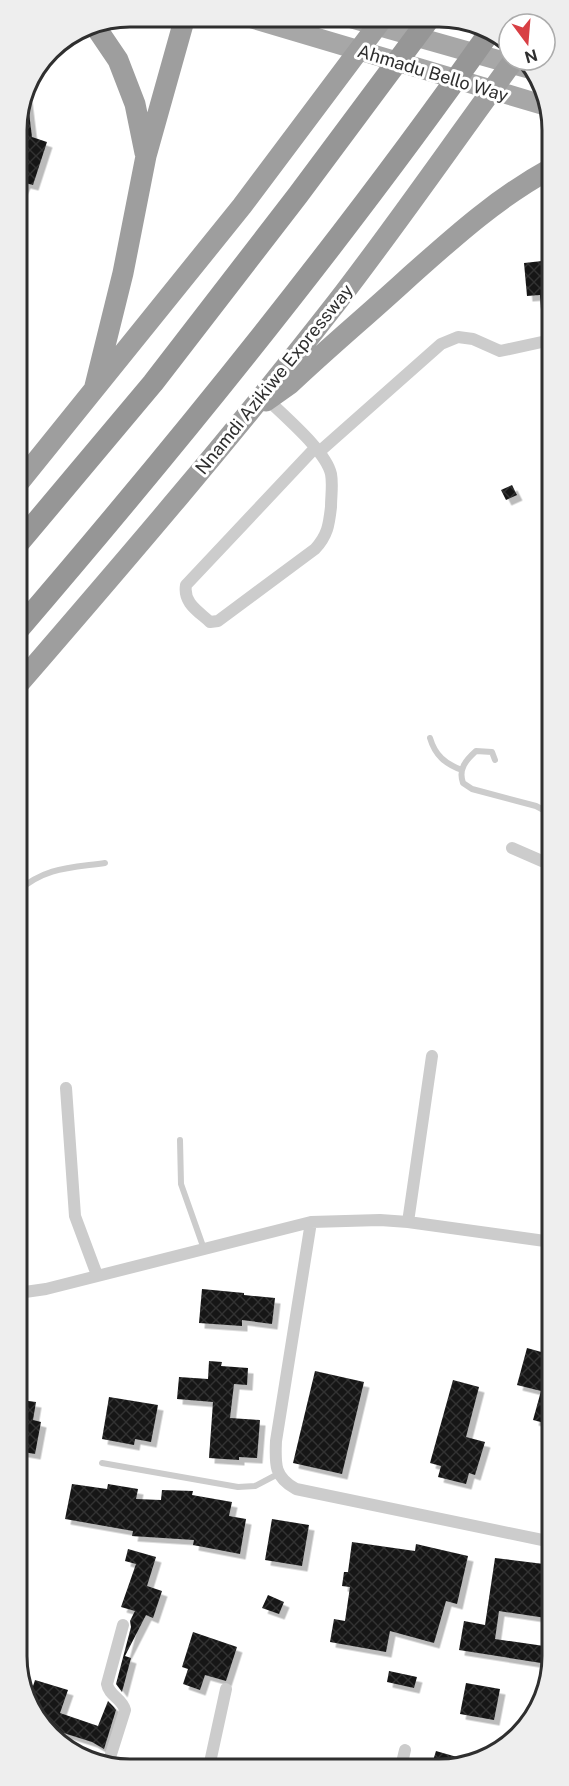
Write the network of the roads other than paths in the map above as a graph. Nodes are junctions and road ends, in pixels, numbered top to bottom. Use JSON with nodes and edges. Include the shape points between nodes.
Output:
{"nodes":[{"id":1,"x":182,"y":27,"type":"edge"},
{"id":2,"x":281,"y":27,"type":"edge"},
{"id":3,"x":376,"y":27,"type":"edge"},
{"id":4,"x":382,"y":27,"type":"edge"},
{"id":5,"x":423,"y":27,"type":"edge"},
{"id":6,"x":99,"y":32,"type":"edge"},
{"id":7,"x":485,"y":38,"type":"edge"},
{"id":8,"x":497,"y":60,"type":"edge"},
{"id":9,"x":505,"y":72,"type":"edge"},
{"id":10,"x":539,"y":104,"type":"edge"},
{"id":11,"x":146,"y":156,"type":"junction"},
{"id":12,"x":542,"y":174,"type":"edge"},
{"id":13,"x":542,"y":342,"type":"edge"},
{"id":14,"x":93,"y":392,"type":"junction"},
{"id":15,"x":259,"y":405,"type":"junction"},
{"id":16,"x":317,"y":450,"type":"junction"},
{"id":17,"x":27,"y":473,"type":"edge"},
{"id":18,"x":27,"y":534,"type":"edge"},
{"id":19,"x":27,"y":619,"type":"edge"},
{"id":20,"x":27,"y":675,"type":"edge"},
{"id":21,"x":430,"y":738,"type":"dead end"},
{"id":22,"x":495,"y":760,"type":"dead end"},
{"id":23,"x":462,"y":770,"type":"junction"},
{"id":24,"x":542,"y":809,"type":"edge"},
{"id":25,"x":512,"y":848,"type":"dead end"},
{"id":26,"x":542,"y":861,"type":"edge"},
{"id":27,"x":105,"y":863,"type":"dead end"},
{"id":28,"x":27,"y":884,"type":"edge"},
{"id":29,"x":432,"y":1056,"type":"dead end"},
{"id":30,"x":66,"y":1088,"type":"dead end"},
{"id":31,"x":180,"y":1140,"type":"dead end"},
{"id":32,"x":311,"y":1222,"type":"junction"},
{"id":33,"x":408,"y":1222,"type":"junction"},
{"id":34,"x":542,"y":1241,"type":"edge"},
{"id":35,"x":204,"y":1249,"type":"junction"},
{"id":36,"x":97,"y":1275,"type":"junction"},
{"id":37,"x":27,"y":1292,"type":"edge"},
{"id":38,"x":102,"y":1463,"type":"dead end"},
{"id":39,"x":278,"y":1474,"type":"junction"},
{"id":40,"x":542,"y":1540,"type":"edge"},
{"id":41,"x":123,"y":1625,"type":"dead end"},
{"id":42,"x":226,"y":1689,"type":"dead end"},
{"id":43,"x":405,"y":1750,"type":"dead end"},
{"id":44,"x":110,"y":1757,"type":"edge"},
{"id":45,"x":211,"y":1759,"type":"edge"},
{"id":46,"x":403,"y":1759,"type":"edge"}],
"edges":[{"from":1,"to":11,"type":"highway"},
{"from":2,"to":10,"type":"main road","name":"Ahmadu Bello Way"},
{"from":3,"to":14,"type":"highway","via":[[242,206]]},
{"from":4,"to":8,"type":"main road","name":"Ahmadu Bello Way"},
{"from":5,"to":18,"type":"highway","via":[[153,382]]},
{"from":6,"to":11,"type":"highway","via":[[118,60],[135,104]]},
{"from":7,"to":19,"type":"highway","name":"Nnamdi Azikiwe Expressway","via":[[301,284],[120,511]]},
{"from":9,"to":15,"type":"highway","name":"Nnamdi Azikiwe Expressway"},
{"from":11,"to":14,"type":"highway","via":[[123,273]]},
{"from":12,"to":15,"type":"highway","via":[[488,209],[290,384]]},
{"from":13,"to":16,"type":"street","via":[[500,351],[458,337],[441,344]]},
{"from":14,"to":17,"type":"highway"},
{"from":15,"to":16,"type":"street"},
{"from":15,"to":20,"type":"highway","name":"Nnamdi Azikiwe Expressway"},
{"from":16,"to":16,"type":"street","via":[[186,585],[184,594],[189,603],[210,622],[218,621],[323,540],[329,529],[332,488],[325,458]]},
{"from":21,"to":23,"type":"lane","via":[[440,758]]},
{"from":22,"to":23,"type":"lane","via":[[492,752],[476,751]]},
{"from":23,"to":24,"type":"lane","via":[[463,783],[472,789]]},
{"from":25,"to":26,"type":"street"},
{"from":27,"to":28,"type":"lane","via":[[52,870]]},
{"from":29,"to":33,"type":"street"},
{"from":30,"to":36,"type":"street","via":[[73,1208]]},
{"from":31,"to":35,"type":"lane","via":[[181,1184]]},
{"from":32,"to":33,"type":"street"},
{"from":32,"to":35,"type":"street"},
{"from":32,"to":39,"type":"street","via":[[276,1442]]},
{"from":33,"to":34,"type":"street"},
{"from":35,"to":36,"type":"street"},
{"from":36,"to":37,"type":"street"},
{"from":38,"to":39,"type":"lane","via":[[238,1487],[255,1486]]},
{"from":39,"to":40,"type":"street","via":[[296,1489]]},
{"from":41,"to":44,"type":"street","via":[[107,1684],[125,1710]]},
{"from":42,"to":45,"type":"street"},
{"from":43,"to":46,"type":"street"}]}
